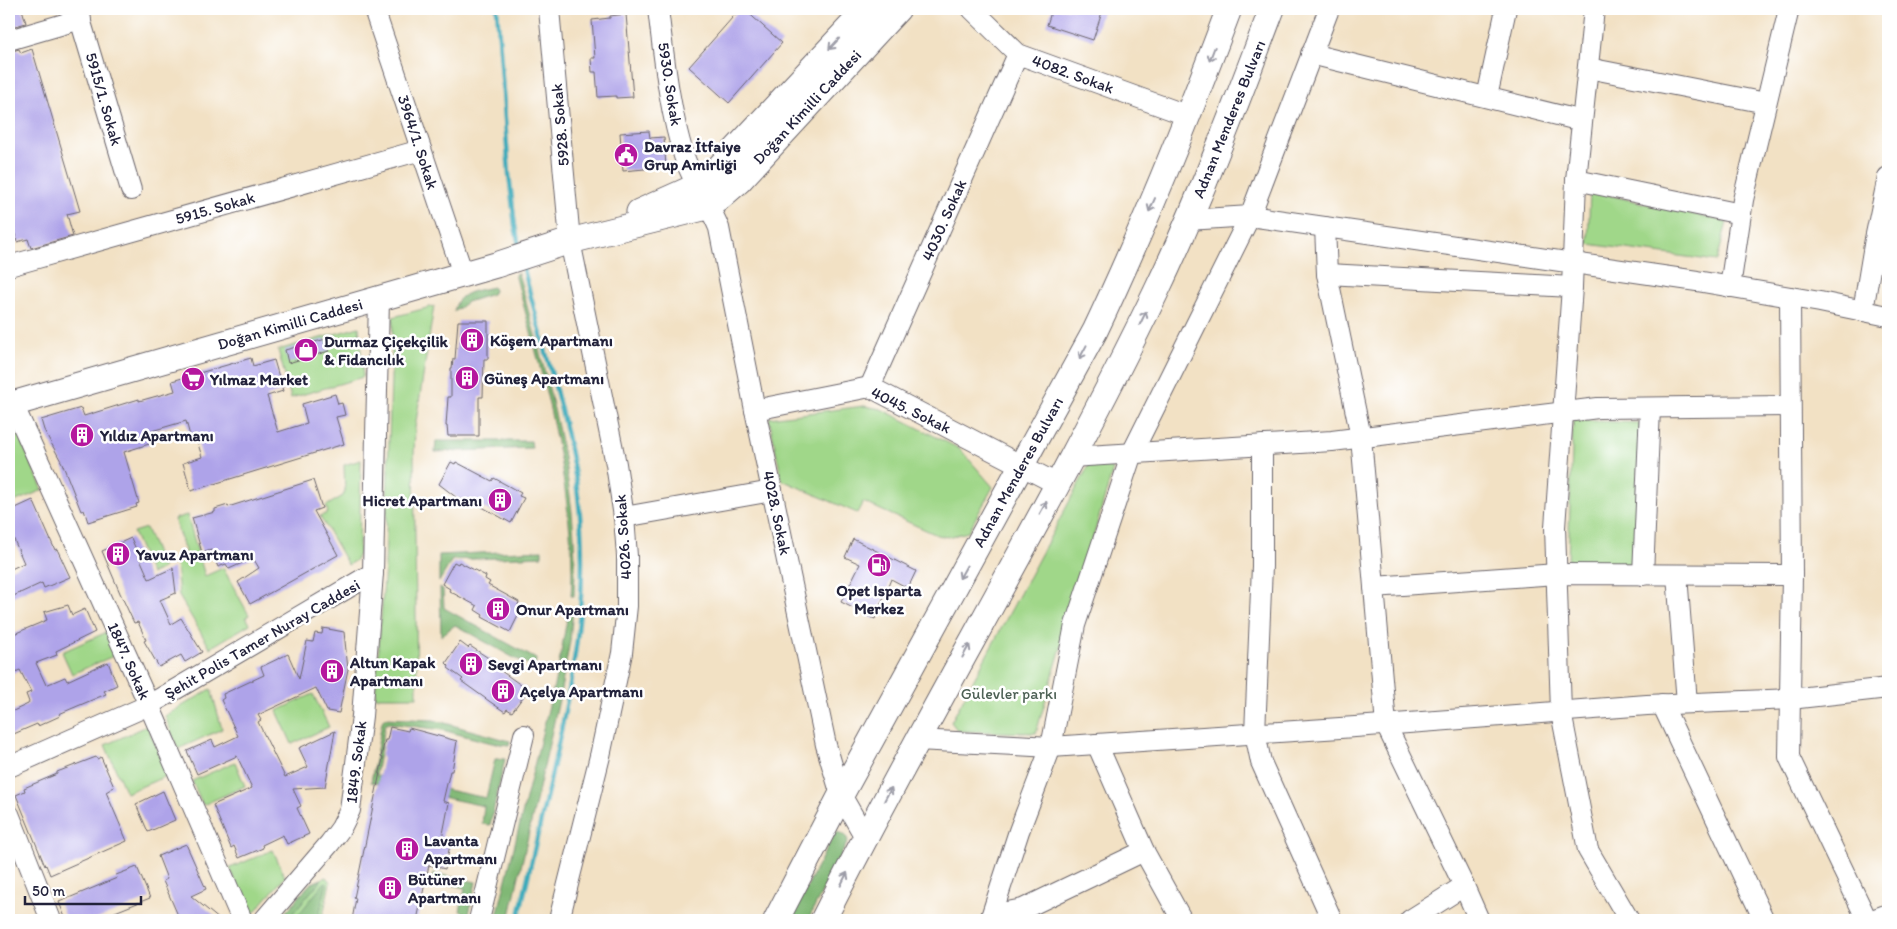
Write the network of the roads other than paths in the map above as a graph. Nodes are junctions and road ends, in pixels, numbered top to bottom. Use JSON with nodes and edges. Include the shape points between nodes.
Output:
{"nodes":[{"id":1,"x":374,"y":9,"type":"edge"},
{"id":2,"x":549,"y":9,"type":"edge"},
{"id":3,"x":658,"y":9,"type":"edge"},
{"id":4,"x":867,"y":9,"type":"edge"},
{"id":5,"x":898,"y":9,"type":"edge"},
{"id":6,"x":972,"y":9,"type":"edge"},
{"id":7,"x":1230,"y":9,"type":"edge"},
{"id":8,"x":1272,"y":9,"type":"edge"},
{"id":9,"x":1329,"y":9,"type":"edge"},
{"id":10,"x":1506,"y":9,"type":"edge"},
{"id":11,"x":1594,"y":9,"type":"edge"},
{"id":12,"x":1789,"y":9,"type":"edge"},
{"id":13,"x":79,"y":14,"type":"edge"},
{"id":14,"x":9,"y":40,"type":"edge"},
{"id":15,"x":1018,"y":54,"type":"junction"},
{"id":16,"x":1312,"y":54,"type":"junction"},
{"id":17,"x":1588,"y":68,"type":"junction"},
{"id":18,"x":1487,"y":97,"type":"junction"},
{"id":19,"x":1766,"y":103,"type":"junction"},
{"id":20,"x":1189,"y":116,"type":"junction"},
{"id":21,"x":1582,"y":121,"type":"junction"},
{"id":22,"x":421,"y":150,"type":"junction"},
{"id":23,"x":1888,"y":177,"type":"edge"},
{"id":24,"x":1576,"y":180,"type":"junction"},
{"id":25,"x":130,"y":190,"type":"dead end"},
{"id":26,"x":703,"y":196,"type":"junction"},
{"id":27,"x":1741,"y":214,"type":"junction"},
{"id":28,"x":1250,"y":216,"type":"junction"},
{"id":29,"x":1188,"y":220,"type":"junction"},
{"id":30,"x":1325,"y":227,"type":"junction"},
{"id":31,"x":570,"y":242,"type":"junction"},
{"id":32,"x":1573,"y":265,"type":"junction"},
{"id":33,"x":9,"y":266,"type":"edge"},
{"id":34,"x":463,"y":274,"type":"junction"},
{"id":35,"x":1327,"y":274,"type":"junction"},
{"id":36,"x":1730,"y":287,"type":"junction"},
{"id":37,"x":1572,"y":288,"type":"junction"},
{"id":38,"x":1790,"y":297,"type":"junction"},
{"id":39,"x":379,"y":298,"type":"junction"},
{"id":40,"x":1863,"y":311,"type":"junction"},
{"id":41,"x":1888,"y":316,"type":"edge"},
{"id":42,"x":870,"y":387,"type":"junction"},
{"id":43,"x":11,"y":404,"type":"edge"},
{"id":44,"x":1790,"y":406,"type":"junction"},
{"id":45,"x":1650,"y":408,"type":"junction"},
{"id":46,"x":755,"y":410,"type":"junction"},
{"id":47,"x":1564,"y":412,"type":"junction"},
{"id":48,"x":1361,"y":438,"type":"junction"},
{"id":49,"x":1262,"y":445,"type":"junction"},
{"id":50,"x":1132,"y":453,"type":"junction"},
{"id":51,"x":1071,"y":458,"type":"junction"},
{"id":52,"x":1022,"y":466,"type":"junction"},
{"id":53,"x":1057,"y":484,"type":"junction"},
{"id":54,"x":772,"y":491,"type":"junction"},
{"id":55,"x":624,"y":517,"type":"junction"},
{"id":56,"x":373,"y":574,"type":"junction"},
{"id":57,"x":1557,"y":574,"type":"junction"},
{"id":58,"x":1643,"y":575,"type":"junction"},
{"id":59,"x":1677,"y":575,"type":"junction"},
{"id":60,"x":1792,"y":575,"type":"junction"},
{"id":61,"x":1374,"y":587,"type":"junction"},
{"id":62,"x":1888,"y":688,"type":"edge"},
{"id":63,"x":1790,"y":699,"type":"junction"},
{"id":64,"x":1662,"y":704,"type":"junction"},
{"id":65,"x":1687,"y":704,"type":"junction"},
{"id":66,"x":149,"y":705,"type":"junction"},
{"id":67,"x":1560,"y":712,"type":"junction"},
{"id":68,"x":1386,"y":725,"type":"junction"},
{"id":69,"x":1255,"y":733,"type":"junction"},
{"id":70,"x":524,"y":735,"type":"dead end"},
{"id":71,"x":917,"y":740,"type":"junction"},
{"id":72,"x":1097,"y":744,"type":"junction"},
{"id":73,"x":1051,"y":747,"type":"junction"},
{"id":74,"x":9,"y":767,"type":"edge"},
{"id":75,"x":841,"y":795,"type":"junction"},
{"id":76,"x":9,"y":814,"type":"edge"},
{"id":77,"x":865,"y":837,"type":"junction"},
{"id":78,"x":1144,"y":850,"type":"junction"},
{"id":79,"x":1464,"y":886,"type":"junction"},
{"id":80,"x":1888,"y":914,"type":"edge"},
{"id":81,"x":1026,"y":915,"type":"edge"},
{"id":82,"x":991,"y":918,"type":"edge"},
{"id":83,"x":1327,"y":918,"type":"edge"},
{"id":84,"x":51,"y":920,"type":"edge"},
{"id":85,"x":242,"y":920,"type":"edge"},
{"id":86,"x":264,"y":920,"type":"edge"},
{"id":87,"x":479,"y":920,"type":"edge"},
{"id":88,"x":559,"y":920,"type":"edge"},
{"id":89,"x":776,"y":920,"type":"edge"},
{"id":90,"x":823,"y":920,"type":"edge"},
{"id":91,"x":1182,"y":920,"type":"edge"},
{"id":92,"x":1410,"y":920,"type":"edge"},
{"id":93,"x":1479,"y":920,"type":"edge"},
{"id":94,"x":1629,"y":920,"type":"edge"},
{"id":95,"x":1764,"y":920,"type":"edge"},
{"id":96,"x":1866,"y":920,"type":"edge"},
{"id":97,"x":1872,"y":920,"type":"edge"}],
"edges":[{"from":1,"to":22,"type":"street","name":"3964/1. Sokak"},
{"from":2,"to":31,"type":"street","name":"5928. Sokak"},
{"from":3,"to":26,"type":"street","name":"5930. Sokak","via":[[677,131],[684,156]]},
{"from":4,"to":26,"type":"main road","name":"Doğan Kimilli Caddesi","one_way":true,"via":[[721,167]]},
{"from":5,"to":26,"type":"main road","name":"Doğan Kimilli Caddesi","via":[[728,192]]},
{"from":6,"to":15,"type":"street","name":"4082. Sokak"},
{"from":7,"to":20,"type":"main road","name":"Adnan Menderes Bulvarı","one_way":true},
{"from":8,"to":29,"type":"main road","name":"Adnan Menderes Bulvarı"},
{"from":9,"to":16,"type":"street"},
{"from":10,"to":18,"type":"street"},
{"from":11,"to":17,"type":"street"},
{"from":12,"to":19,"type":"street"},
{"from":13,"to":14,"type":"street"},
{"from":13,"to":25,"type":"street","name":"5915/1. Sokak"},
{"from":15,"to":20,"type":"street","name":"4082. Sokak"},
{"from":15,"to":42,"type":"street","name":"4030. Sokak"},
{"from":16,"to":18,"type":"street"},
{"from":16,"to":28,"type":"street"},
{"from":17,"to":19,"type":"street"},
{"from":17,"to":21,"type":"street"},
{"from":18,"to":21,"type":"street"},
{"from":19,"to":27,"type":"street"},
{"from":20,"to":52,"type":"main road","name":"Adnan Menderes Bulvarı","one_way":true,"via":[[1095,331]]},
{"from":21,"to":24,"type":"street"},
{"from":22,"to":33,"type":"street","name":"5915. Sokak"},
{"from":22,"to":34,"type":"street","name":"3964/1. Sokak"},
{"from":23,"to":40,"type":"street"},
{"from":24,"to":27,"type":"street"},
{"from":24,"to":32,"type":"street"},
{"from":26,"to":31,"type":"main road","name":"Doğan Kimilli Caddesi"},
{"from":26,"to":46,"type":"street","name":"4028. Sokak","via":[[719,228]]},
{"from":27,"to":36,"type":"street"},
{"from":28,"to":29,"type":"street"},
{"from":28,"to":30,"type":"street"},
{"from":28,"to":50,"type":"street"},
{"from":51,"to":29,"type":"main road","name":"Adnan Menderes Bulvarı","one_way":true,"via":[[1156,291]]},
{"from":30,"to":32,"type":"street"},
{"from":30,"to":35,"type":"street"},
{"from":31,"to":34,"type":"main road","name":"Doğan Kimilli Caddesi"},
{"from":31,"to":55,"type":"street","name":"4026. Sokak"},
{"from":32,"to":36,"type":"street"},
{"from":32,"to":37,"type":"street"},
{"from":34,"to":39,"type":"main road","name":"Doğan Kimilli Caddesi"},
{"from":35,"to":37,"type":"street"},
{"from":35,"to":48,"type":"street"},
{"from":36,"to":38,"type":"street"},
{"from":37,"to":47,"type":"street"},
{"from":38,"to":40,"type":"street"},
{"from":38,"to":44,"type":"street"},
{"from":39,"to":43,"type":"main road","name":"Doğan Kimilli Caddesi"},
{"from":39,"to":56,"type":"street","name":"Şehit Polis Tamer Nuray Caddesi"},
{"from":40,"to":41,"type":"street"},
{"from":42,"to":46,"type":"street","name":"4045. Sokak"},
{"from":42,"to":52,"type":"street","name":"4045. Sokak"},
{"from":43,"to":66,"type":"street","name":"1847. Sokak"},
{"from":44,"to":45,"type":"street"},
{"from":44,"to":60,"type":"street"},
{"from":45,"to":47,"type":"street"},
{"from":45,"to":58,"type":"street"},
{"from":46,"to":54,"type":"street","name":"4028. Sokak"},
{"from":47,"to":48,"type":"street"},
{"from":47,"to":57,"type":"street","via":[[1555,527]]},
{"from":48,"to":49,"type":"street"},
{"from":48,"to":61,"type":"street"},
{"from":49,"to":50,"type":"street"},
{"from":49,"to":69,"type":"street","via":[[1262,566]]},
{"from":50,"to":51,"type":"street"},
{"from":50,"to":73,"type":"street","via":[[1075,625]]},
{"from":51,"to":53,"type":"main road","name":"Adnan Menderes Bulvarı"},
{"from":52,"to":53,"type":"street","name":"4045. Sokak"},
{"from":52,"to":75,"type":"main road","name":"Adnan Menderes Bulvarı","one_way":true},
{"from":71,"to":53,"type":"main road","name":"Adnan Menderes Bulvarı","one_way":true},
{"from":54,"to":55,"type":"street"},
{"from":54,"to":75,"type":"street","name":"4028. Sokak","via":[[826,744]]},
{"from":55,"to":88,"type":"street","name":"4026. Sokak","via":[[627,606],[622,653]]},
{"from":56,"to":66,"type":"street","name":"Şehit Polis Tamer Nuray Caddesi"},
{"from":56,"to":86,"type":"street","name":"1849. Sokak","via":[[362,716],[350,810],[330,843]]},
{"from":57,"to":58,"type":"street"},
{"from":57,"to":61,"type":"street"},
{"from":57,"to":67,"type":"street"},
{"from":58,"to":59,"type":"street"},
{"from":59,"to":60,"type":"street"},
{"from":59,"to":65,"type":"street"},
{"from":60,"to":63,"type":"street"},
{"from":61,"to":68,"type":"street"},
{"from":62,"to":63,"type":"street"},
{"from":63,"to":65,"type":"street"},
{"from":63,"to":96,"type":"street","via":[[1790,757]]},
{"from":64,"to":65,"type":"street"},
{"from":64,"to":67,"type":"street"},
{"from":64,"to":95,"type":"street"},
{"from":66,"to":74,"type":"street","name":"Şehit Polis Tamer Nuray Caddesi"},
{"from":66,"to":85,"type":"street","name":"1847. Sokak"},
{"from":67,"to":68,"type":"street"},
{"from":67,"to":94,"type":"street","via":[[1588,850]]},
{"from":68,"to":69,"type":"street"},
{"from":68,"to":79,"type":"street"},
{"from":69,"to":72,"type":"street"},
{"from":69,"to":83,"type":"street","via":[[1262,762]]},
{"from":70,"to":87,"type":"street"},
{"from":71,"to":73,"type":"street"},
{"from":77,"to":71,"type":"main road","name":"Adnan Menderes Bulvarı","one_way":true},
{"from":72,"to":73,"type":"street"},
{"from":72,"to":78,"type":"street"},
{"from":73,"to":82,"type":"street"},
{"from":75,"to":77,"type":"street","name":"4028. Sokak"},
{"from":75,"to":89,"type":"main road","name":"Adnan Menderes Bulvarı"},
{"from":76,"to":84,"type":"street"},
{"from":90,"to":77,"type":"main road","name":"Adnan Menderes Bulvarı","one_way":true},
{"from":78,"to":81,"type":"street"},
{"from":78,"to":91,"type":"street"},
{"from":79,"to":92,"type":"street"},
{"from":79,"to":93,"type":"street"},
{"from":80,"to":97,"type":"street"},
{"from":81,"to":82,"type":"street"}]}
